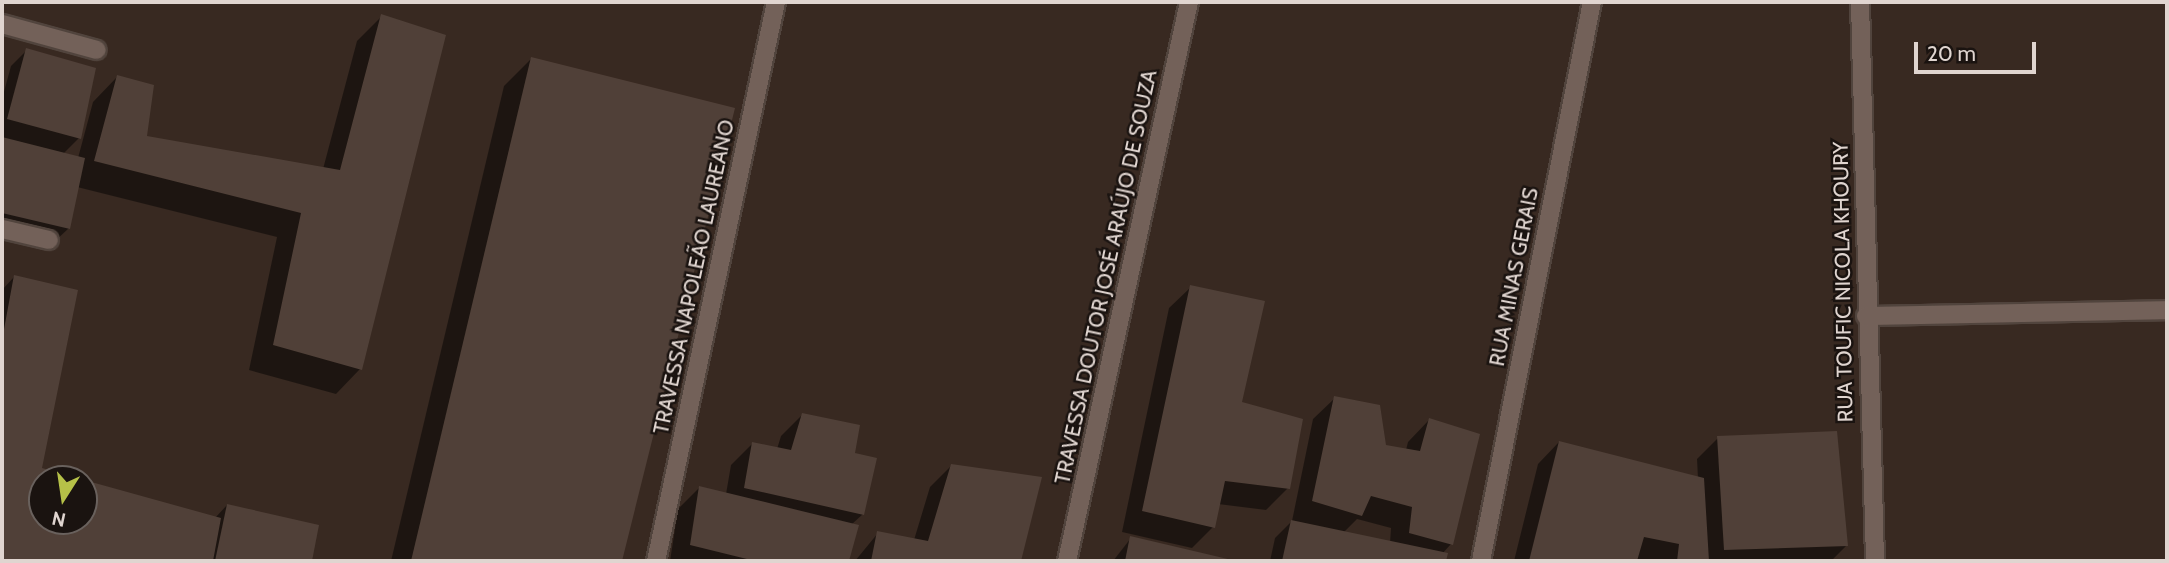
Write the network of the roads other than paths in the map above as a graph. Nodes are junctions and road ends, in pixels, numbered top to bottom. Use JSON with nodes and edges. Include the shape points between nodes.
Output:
{"nodes":[{"id":1,"x":776,"y":2,"type":"edge"},
{"id":2,"x":1189,"y":2,"type":"edge"},
{"id":3,"x":1592,"y":2,"type":"edge"},
{"id":4,"x":1860,"y":2,"type":"edge"},
{"id":5,"x":2,"y":24,"type":"edge"},
{"id":6,"x":97,"y":50,"type":"dead end"},
{"id":7,"x":2,"y":229,"type":"edge"},
{"id":8,"x":49,"y":240,"type":"dead end"},
{"id":9,"x":2167,"y":310,"type":"edge"},
{"id":10,"x":1866,"y":316,"type":"junction"},
{"id":11,"x":656,"y":561,"type":"edge"},
{"id":12,"x":1067,"y":561,"type":"edge"},
{"id":13,"x":1481,"y":561,"type":"edge"},
{"id":14,"x":1875,"y":561,"type":"edge"}],
"edges":[{"from":1,"to":11,"type":"street","name":"TRAVESSA NAPOLEÃO LAUREANO"},
{"from":2,"to":12,"type":"street","name":"TRAVESSA DOUTOR JOSÉ ARAÚJO DE SOUZA"},
{"from":3,"to":13,"type":"street","name":"RUA MINAS GERAIS"},
{"from":4,"to":10,"type":"street","name":"RUA TOUFIC NICOLA KHOURY"},
{"from":5,"to":6,"type":"street"},
{"from":7,"to":8,"type":"street"},
{"from":9,"to":10,"type":"street"},
{"from":10,"to":14,"type":"street","name":"RUA TOUFIC NICOLA KHOURY"}]}
